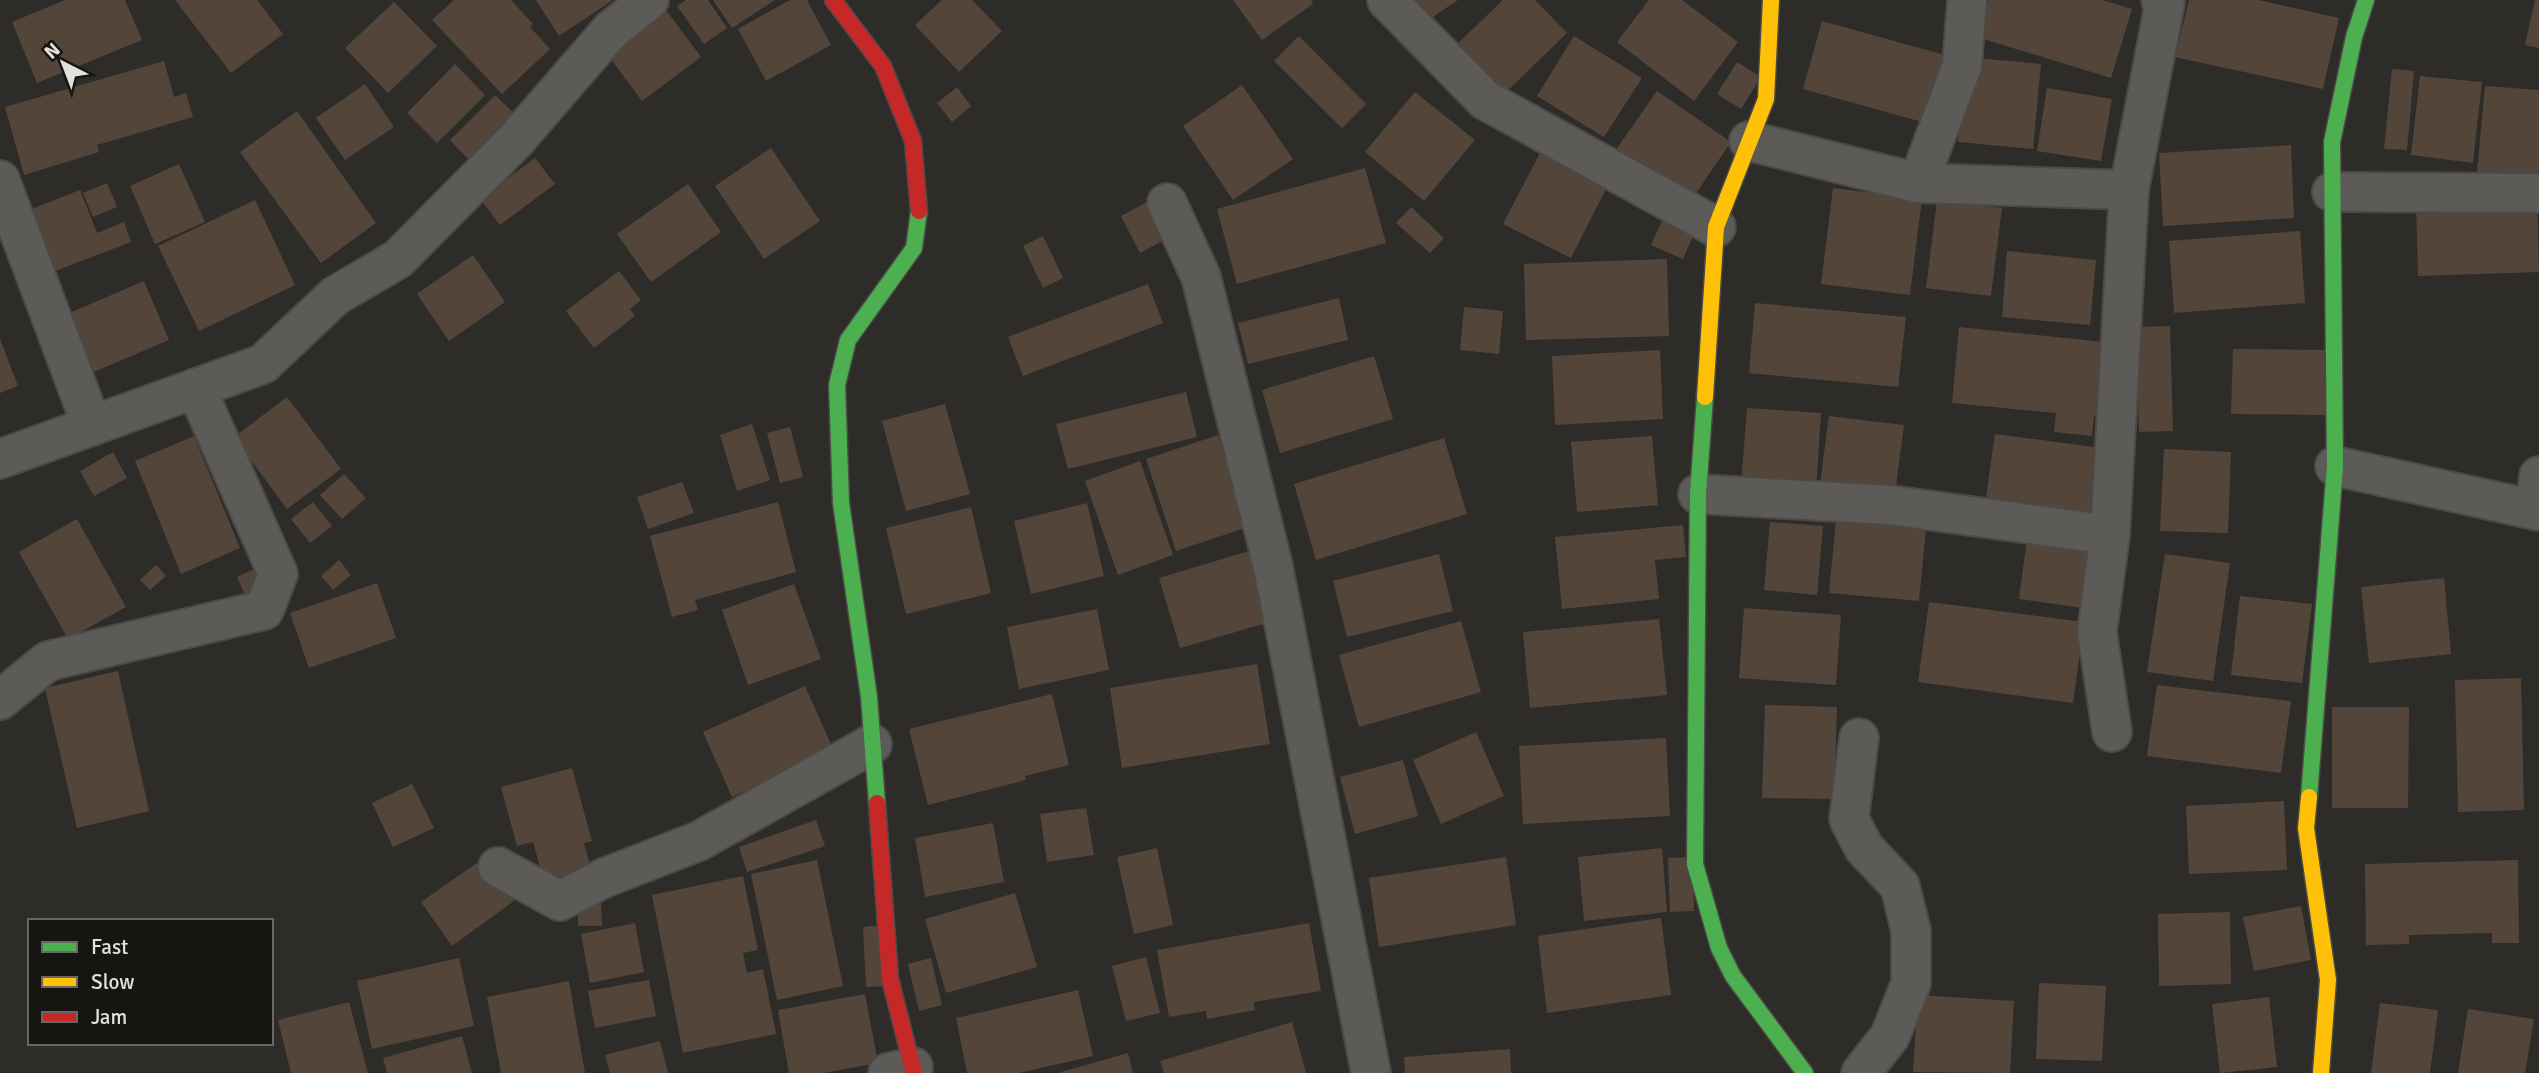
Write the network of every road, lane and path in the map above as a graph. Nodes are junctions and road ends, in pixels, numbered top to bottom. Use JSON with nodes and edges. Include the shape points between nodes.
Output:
{"nodes":[{"id":1,"x":649,"y":0,"type":"edge"},
{"id":2,"x":833,"y":0,"type":"edge"},
{"id":3,"x":1387,"y":0,"type":"edge"},
{"id":4,"x":1771,"y":0,"type":"edge"},
{"id":5,"x":1967,"y":0,"type":"edge"},
{"id":6,"x":2161,"y":0,"type":"edge"},
{"id":7,"x":2366,"y":0,"type":"edge"},
{"id":8,"x":1749,"y":141,"type":"junction"},
{"id":9,"x":0,"y":180,"type":"edge"},
{"id":10,"x":1918,"y":183,"type":"junction"},
{"id":11,"x":2129,"y":190,"type":"junction"},
{"id":12,"x":2332,"y":192,"type":"junction"},
{"id":13,"x":2539,"y":192,"type":"edge"},
{"id":14,"x":1167,"y":203,"type":"dead end"},
{"id":15,"x":1716,"y":227,"type":"junction"},
{"id":16,"x":196,"y":388,"type":"junction"},
{"id":17,"x":92,"y":426,"type":"junction"},
{"id":18,"x":0,"y":459,"type":"edge"},
{"id":19,"x":2335,"y":466,"type":"junction"},
{"id":20,"x":1698,"y":494,"type":"junction"},
{"id":21,"x":2538,"y":499,"type":"edge"},
{"id":22,"x":2110,"y":535,"type":"junction"},
{"id":23,"x":0,"y":700,"type":"edge"},
{"id":24,"x":2112,"y":732,"type":"dead end"},
{"id":25,"x":1858,"y":738,"type":"dead end"},
{"id":26,"x":872,"y":744,"type":"junction"},
{"id":27,"x":498,"y":867,"type":"dead end"},
{"id":28,"x":905,"y":1071,"type":"edge"},
{"id":29,"x":1371,"y":1073,"type":"edge"},
{"id":30,"x":1805,"y":1073,"type":"edge"},
{"id":31,"x":1861,"y":1073,"type":"edge"},
{"id":32,"x":2321,"y":1073,"type":"edge"}],
"edges":[{"from":1,"to":16,"type":"street","via":[[611,30],[515,141],[398,259],[335,296],[263,364]]},
{"from":2,"to":26,"type":"street","via":[[883,66],[913,141],[919,202],[914,247],[848,340],[837,385],[841,503]]},
{"from":3,"to":15,"type":"street","via":[[1485,100]]},
{"from":4,"to":8,"type":"street","via":[[1766,99]]},
{"from":5,"to":10,"type":"street","via":[[1962,65]]},
{"from":6,"to":11,"type":"street","via":[[2165,2]]},
{"from":7,"to":12,"type":"street","via":[[2332,142]]},
{"from":8,"to":10,"type":"street"},
{"from":8,"to":15,"type":"street"},
{"from":9,"to":17,"type":"street"},
{"from":10,"to":11,"type":"street"},
{"from":11,"to":22,"type":"street"},
{"from":12,"to":13,"type":"street"},
{"from":12,"to":19,"type":"street"},
{"from":14,"to":29,"type":"street","via":[[1201,277],[1273,566]]},
{"from":15,"to":20,"type":"street"},
{"from":16,"to":17,"type":"street"},
{"from":16,"to":23,"type":"street","via":[[278,574],[264,610],[47,661]]},
{"from":17,"to":18,"type":"street"},
{"from":19,"to":21,"type":"street"},
{"from":19,"to":32,"type":"street","via":[[2306,828],[2328,980]]},
{"from":20,"to":22,"type":"street","via":[[1890,505]]},
{"from":20,"to":30,"type":"street","via":[[1695,864],[1728,967]]},
{"from":22,"to":24,"type":"street","via":[[2097,632]]},
{"from":25,"to":31,"type":"street","via":[[1849,819],[1864,848],[1900,886],[1911,931],[1911,983],[1890,1036]]},
{"from":26,"to":27,"type":"street","via":[[699,841],[604,878],[560,901]]},
{"from":26,"to":28,"type":"street","via":[[890,979]]}]}
